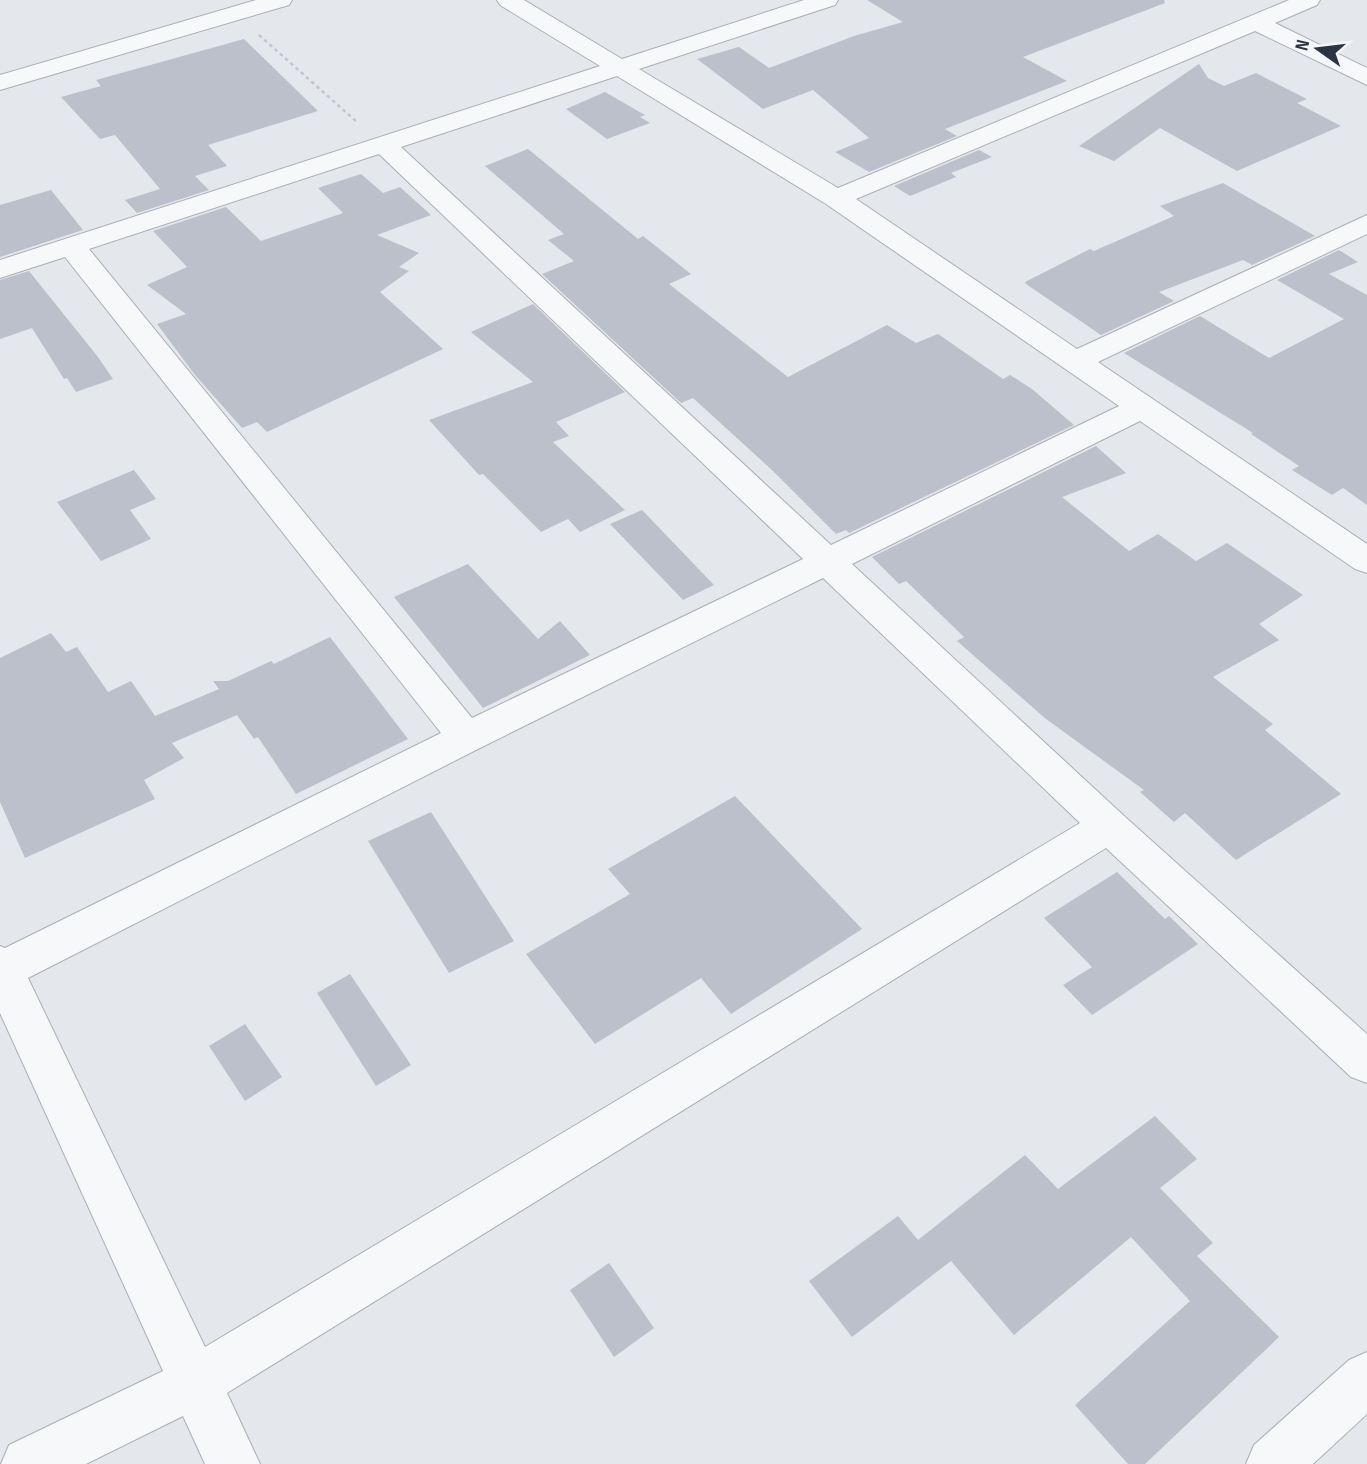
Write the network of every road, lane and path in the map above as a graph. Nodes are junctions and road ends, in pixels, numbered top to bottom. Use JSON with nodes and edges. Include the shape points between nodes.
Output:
{"nodes":[{"id":1,"x":281,"y":0,"type":"edge"},
{"id":2,"x":508,"y":0,"type":"edge"},
{"id":3,"x":827,"y":0,"type":"edge"},
{"id":4,"x":1308,"y":0,"type":"edge"},
{"id":5,"x":235,"y":13,"type":"junction"},
{"id":6,"x":1256,"y":22,"type":"junction"},
{"id":7,"x":620,"y":68,"type":"junction"},
{"id":8,"x":1367,"y":78,"type":"edge"},
{"id":9,"x":3,"y":80,"type":"edge"},
{"id":10,"x":384,"y":145,"type":"junction"},
{"id":11,"x":836,"y":198,"type":"junction"},
{"id":12,"x":1367,"y":223,"type":"edge"},
{"id":13,"x":72,"y":247,"type":"junction"},
{"id":14,"x":0,"y":269,"type":"edge"},
{"id":15,"x":1076,"y":361,"type":"junction"},
{"id":16,"x":1142,"y":407,"type":"junction"},
{"id":17,"x":1363,"y":554,"type":"edge"},
{"id":18,"x":829,"y":562,"type":"junction"},
{"id":19,"x":466,"y":738,"type":"junction"},
{"id":20,"x":1109,"y":826,"type":"junction"},
{"id":21,"x":1,"y":967,"type":"edge"},
{"id":22,"x":1367,"y":1063,"type":"edge"},
{"id":23,"x":1367,"y":1378,"type":"edge"},
{"id":24,"x":196,"y":1382,"type":"junction"},
{"id":25,"x":27,"y":1464,"type":"edge"},
{"id":26,"x":233,"y":1464,"type":"edge"},
{"id":27,"x":1273,"y":1464,"type":"edge"}],
"edges":[{"from":1,"to":5,"type":"street"},
{"from":2,"to":7,"type":"street"},
{"from":3,"to":7,"type":"street"},
{"from":4,"to":6,"type":"street"},
{"from":5,"to":9,"type":"street"},
{"from":5,"to":10,"type":"path"},
{"from":6,"to":8,"type":"street"},
{"from":6,"to":11,"type":"street"},
{"from":7,"to":10,"type":"street"},
{"from":7,"to":11,"type":"street"},
{"from":10,"to":13,"type":"street"},
{"from":10,"to":18,"type":"street"},
{"from":11,"to":15,"type":"street"},
{"from":12,"to":15,"type":"street"},
{"from":13,"to":14,"type":"street"},
{"from":13,"to":19,"type":"street"},
{"from":15,"to":16,"type":"street"},
{"from":16,"to":17,"type":"street"},
{"from":16,"to":18,"type":"street"},
{"from":18,"to":19,"type":"street"},
{"from":18,"to":20,"type":"street"},
{"from":19,"to":21,"type":"street"},
{"from":20,"to":22,"type":"street"},
{"from":20,"to":24,"type":"street"},
{"from":21,"to":24,"type":"street"},
{"from":23,"to":27,"type":"street"},
{"from":24,"to":25,"type":"street"},
{"from":24,"to":26,"type":"street"}]}
